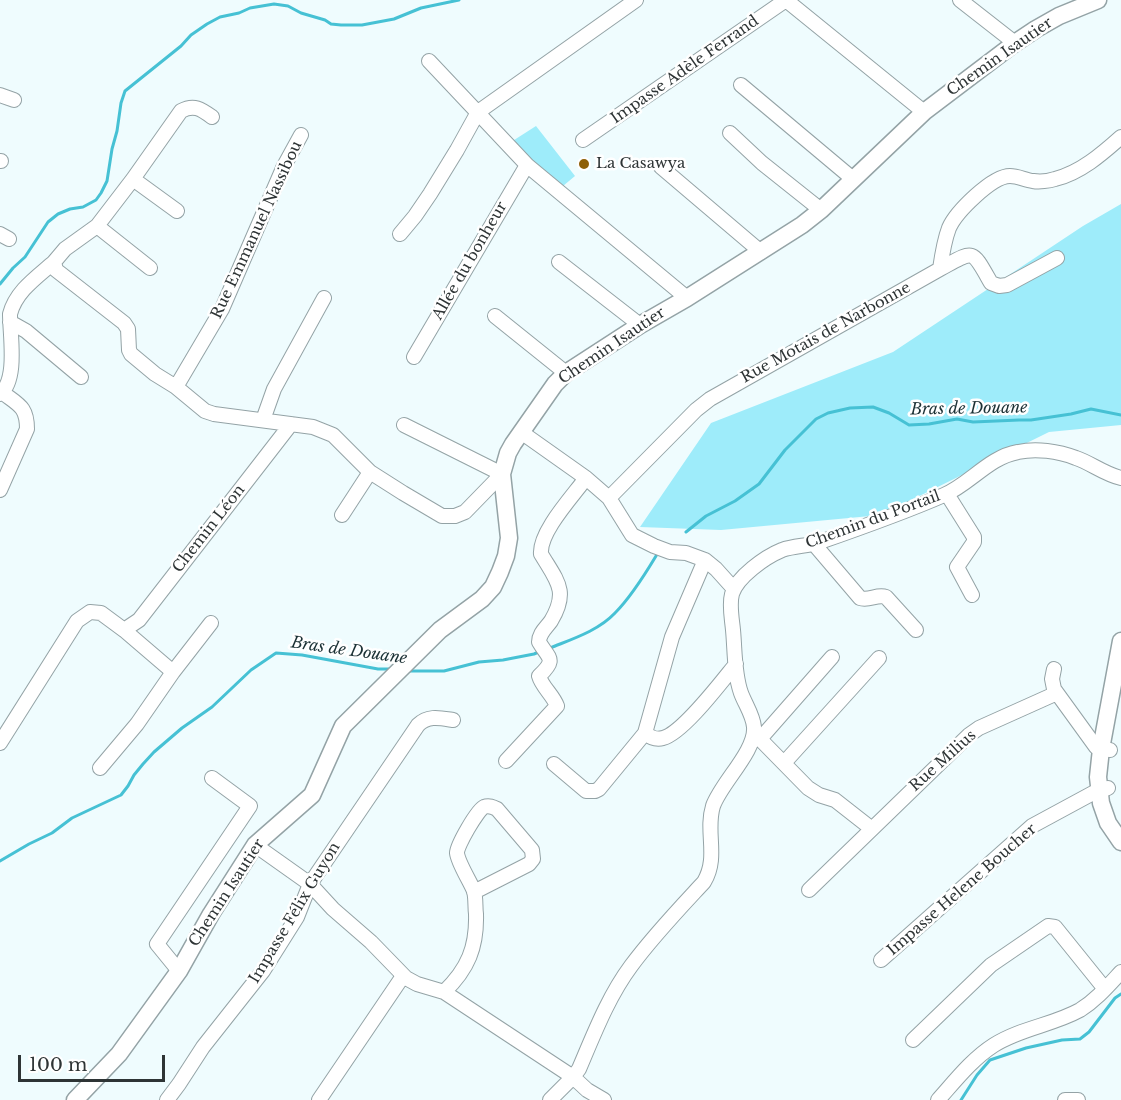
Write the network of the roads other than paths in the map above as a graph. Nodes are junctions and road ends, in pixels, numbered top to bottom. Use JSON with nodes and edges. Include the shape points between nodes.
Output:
{"nodes":[{"id":1,"x":636,"y":0,"type":"edge"},
{"id":2,"x":786,"y":0,"type":"edge"},
{"id":3,"x":960,"y":0,"type":"edge"},
{"id":4,"x":1098,"y":0,"type":"edge"},
{"id":5,"x":1015,"y":43,"type":"junction"},
{"id":6,"x":429,"y":61,"type":"dead end"},
{"id":7,"x":741,"y":85,"type":"dead end"},
{"id":8,"x":0,"y":95,"type":"edge"},
{"id":9,"x":14,"y":100,"type":"dead end"},
{"id":10,"x":478,"y":112,"type":"junction"},
{"id":11,"x":924,"y":112,"type":"junction"},
{"id":12,"x":212,"y":117,"type":"dead end"},
{"id":13,"x":730,"y":133,"type":"dead end"},
{"id":14,"x":301,"y":135,"type":"dead end"},
{"id":15,"x":1121,"y":137,"type":"edge"},
{"id":16,"x":583,"y":140,"type":"dead end"},
{"id":17,"x":527,"y":165,"type":"junction"},
{"id":18,"x":661,"y":167,"type":"dead end"},
{"id":19,"x":134,"y":179,"type":"junction"},
{"id":20,"x":853,"y":179,"type":"junction"},
{"id":21,"x":821,"y":210,"type":"junction"},
{"id":22,"x":177,"y":211,"type":"dead end"},
{"id":23,"x":97,"y":226,"type":"junction"},
{"id":24,"x":400,"y":234,"type":"dead end"},
{"id":25,"x":761,"y":252,"type":"junction"},
{"id":26,"x":1057,"y":258,"type":"dead end"},
{"id":27,"x":54,"y":262,"type":"junction"},
{"id":28,"x":559,"y":262,"type":"dead end"},
{"id":29,"x":150,"y":268,"type":"dead end"},
{"id":30,"x":940,"y":269,"type":"junction"},
{"id":31,"x":324,"y":298,"type":"dead end"},
{"id":32,"x":687,"y":298,"type":"junction"},
{"id":33,"x":495,"y":316,"type":"dead end"},
{"id":34,"x":10,"y":322,"type":"junction"},
{"id":35,"x":640,"y":325,"type":"junction"},
{"id":36,"x":414,"y":357,"type":"dead end"},
{"id":37,"x":566,"y":373,"type":"junction"},
{"id":38,"x":81,"y":377,"type":"dead end"},
{"id":39,"x":176,"y":387,"type":"junction"},
{"id":40,"x":1,"y":394,"type":"edge"},
{"id":41,"x":263,"y":420,"type":"junction"},
{"id":42,"x":291,"y":424,"type":"junction"},
{"id":43,"x":404,"y":425,"type":"dead end"},
{"id":44,"x":521,"y":432,"type":"junction"},
{"id":45,"x":370,"y":472,"type":"junction"},
{"id":46,"x":502,"y":474,"type":"junction"},
{"id":47,"x":586,"y":478,"type":"junction"},
{"id":48,"x":1121,"y":478,"type":"edge"},
{"id":49,"x":0,"y":490,"type":"edge"},
{"id":50,"x":947,"y":494,"type":"junction"},
{"id":51,"x":609,"y":498,"type":"junction"},
{"id":52,"x":342,"y":515,"type":"dead end"},
{"id":53,"x":814,"y":544,"type":"junction"},
{"id":54,"x":705,"y":560,"type":"junction"},
{"id":55,"x":734,"y":589,"type":"junction"},
{"id":56,"x":972,"y":595,"type":"dead end"},
{"id":57,"x":211,"y":623,"type":"dead end"},
{"id":58,"x":124,"y":630,"type":"junction"},
{"id":59,"x":916,"y":630,"type":"dead end"},
{"id":60,"x":1121,"y":641,"type":"edge"},
{"id":61,"x":832,"y":657,"type":"dead end"},
{"id":62,"x":879,"y":658,"type":"dead end"},
{"id":63,"x":736,"y":664,"type":"junction"},
{"id":64,"x":1054,"y":669,"type":"dead end"},
{"id":65,"x":173,"y":672,"type":"junction"},
{"id":66,"x":1057,"y":693,"type":"junction"},
{"id":67,"x":1121,"y":693,"type":"edge"},
{"id":68,"x":453,"y":720,"type":"dead end"},
{"id":69,"x":645,"y":734,"type":"junction"},
{"id":70,"x":757,"y":736,"type":"junction"},
{"id":71,"x":0,"y":742,"type":"edge"},
{"id":72,"x":1105,"y":750,"type":"junction"},
{"id":73,"x":506,"y":761,"type":"dead end"},
{"id":74,"x":784,"y":763,"type":"junction"},
{"id":75,"x":554,"y":764,"type":"dead end"},
{"id":76,"x":100,"y":768,"type":"dead end"},
{"id":77,"x":212,"y":778,"type":"dead end"},
{"id":78,"x":1104,"y":789,"type":"junction"},
{"id":79,"x":1121,"y":827,"type":"edge"},
{"id":80,"x":872,"y":829,"type":"junction"},
{"id":81,"x":1121,"y":842,"type":"edge"},
{"id":82,"x":255,"y":845,"type":"junction"},
{"id":83,"x":310,"y":884,"type":"junction"},
{"id":84,"x":809,"y":890,"type":"dead end"},
{"id":85,"x":474,"y":892,"type":"junction"},
{"id":86,"x":881,"y":960,"type":"dead end"},
{"id":87,"x":179,"y":971,"type":"junction"},
{"id":88,"x":1121,"y":972,"type":"edge"},
{"id":89,"x":403,"y":976,"type":"junction"},
{"id":90,"x":1104,"y":989,"type":"junction"},
{"id":91,"x":444,"y":992,"type":"junction"},
{"id":92,"x":912,"y":1040,"type":"dead end"},
{"id":93,"x":573,"y":1077,"type":"junction"},
{"id":94,"x":75,"y":1100,"type":"edge"},
{"id":95,"x":167,"y":1100,"type":"edge"},
{"id":96,"x":319,"y":1100,"type":"edge"},
{"id":97,"x":550,"y":1100,"type":"edge"},
{"id":98,"x":604,"y":1100,"type":"edge"},
{"id":99,"x":938,"y":1100,"type":"edge"},
{"id":100,"x":1065,"y":1100,"type":"edge"},
{"id":101,"x":1078,"y":1100,"type":"edge"}],
"edges":[{"from":1,"to":10,"type":"street"},
{"from":2,"to":11,"type":"street"},
{"from":2,"to":16,"type":"street","name":"Impasse Adèle Ferrand"},
{"from":3,"to":5,"type":"street"},
{"from":4,"to":5,"type":"main road","name":"Chemin Isautier","via":[[1059,15]]},
{"from":5,"to":11,"type":"main road","name":"Chemin Isautier"},
{"from":6,"to":10,"type":"street"},
{"from":7,"to":20,"type":"street"},
{"from":8,"to":9,"type":"street"},
{"from":10,"to":17,"type":"street"},
{"from":10,"to":24,"type":"street","via":[[430,194]]},
{"from":11,"to":20,"type":"main road","name":"Chemin Isautier"},
{"from":12,"to":19,"type":"street","via":[[197,107],[181,111]]},
{"from":13,"to":21,"type":"street"},
{"from":14,"to":39,"type":"street","name":"Rue Emmanuel Nassibou","via":[[222,309]]},
{"from":15,"to":30,"type":"street","via":[[1076,171],[1055,179],[1034,181],[1010,176],[989,184],[950,226]]},
{"from":17,"to":32,"type":"street"},
{"from":17,"to":36,"type":"street","name":"Allée du bonheur"},
{"from":18,"to":25,"type":"street"},
{"from":19,"to":22,"type":"street"},
{"from":19,"to":23,"type":"street"},
{"from":20,"to":21,"type":"main road","name":"Chemin Isautier"},
{"from":21,"to":25,"type":"main road","name":"Chemin Isautier"},
{"from":23,"to":27,"type":"street"},
{"from":23,"to":29,"type":"street"},
{"from":25,"to":32,"type":"main road","name":"Chemin Isautier"},
{"from":26,"to":30,"type":"street","name":"Rue Motais de Narbonne","via":[[999,286],[991,283],[977,258],[971,255]]},
{"from":27,"to":34,"type":"street","via":[[18,296]]},
{"from":27,"to":39,"type":"street","via":[[58,273],[124,324],[131,354]]},
{"from":28,"to":35,"type":"street"},
{"from":30,"to":51,"type":"street","name":"Rue Motais de Narbonne","via":[[710,399]]},
{"from":31,"to":41,"type":"street","via":[[274,389]]},
{"from":32,"to":35,"type":"main road","name":"Chemin Isautier"},
{"from":33,"to":37,"type":"street"},
{"from":34,"to":38,"type":"street"},
{"from":34,"to":40,"type":"street","via":[[12,374]]},
{"from":35,"to":37,"type":"main road","name":"Chemin Isautier"},
{"from":37,"to":44,"type":"main road","name":"Chemin Isautier"},
{"from":39,"to":41,"type":"street","via":[[206,411]]},
{"from":40,"to":49,"type":"street","via":[[23,409],[27,429]]},
{"from":41,"to":42,"type":"street"},
{"from":42,"to":45,"type":"street","via":[[333,435]]},
{"from":42,"to":58,"type":"street","name":"Chemin Léon","via":[[139,620]]},
{"from":43,"to":46,"type":"street"},
{"from":44,"to":46,"type":"main road","name":"Chemin Isautier","via":[[508,453]]},
{"from":44,"to":47,"type":"street"},
{"from":45,"to":46,"type":"street","via":[[442,516],[465,512]]},
{"from":45,"to":52,"type":"street"},
{"from":46,"to":82,"type":"main road","name":"Chemin Isautier","via":[[508,538],[506,556],[493,587],[440,630],[343,726],[312,795]]},
{"from":47,"to":51,"type":"street"},
{"from":47,"to":73,"type":"street","via":[[550,525],[542,545],[541,554],[558,581],[560,592],[555,614],[539,637],[551,663],[539,676],[557,706]]},
{"from":48,"to":50,"type":"street","name":"Chemin du Portail","via":[[1076,458],[1035,450],[997,459]]},
{"from":50,"to":53,"type":"street","name":"Chemin du Portail"},
{"from":50,"to":56,"type":"street","via":[[974,537],[957,567]]},
{"from":51,"to":54,"type":"street","via":[[632,535],[670,552]]},
{"from":53,"to":55,"type":"street","name":"Chemin du Portail","via":[[782,550],[758,564]]},
{"from":53,"to":59,"type":"street","via":[[860,598],[886,597]]},
{"from":54,"to":55,"type":"street"},
{"from":54,"to":69,"type":"street","via":[[672,637]]},
{"from":55,"to":63,"type":"street","via":[[731,602]]},
{"from":57,"to":65,"type":"street"},
{"from":58,"to":65,"type":"street"},
{"from":58,"to":71,"type":"street","via":[[101,613],[90,612],[77,621]]},
{"from":60,"to":72,"type":"main road"},
{"from":61,"to":70,"type":"street"},
{"from":62,"to":74,"type":"street"},
{"from":63,"to":69,"type":"street","via":[[671,734],[656,739]]},
{"from":63,"to":70,"type":"street","via":[[741,693]]},
{"from":64,"to":66,"type":"street","via":[[1052,684]]},
{"from":65,"to":76,"type":"street"},
{"from":66,"to":72,"type":"street","via":[[1095,747]]},
{"from":66,"to":80,"type":"street","name":"Rue Milius","via":[[969,735]]},
{"from":67,"to":72,"type":"main road"},
{"from":68,"to":83,"type":"street","name":"Impasse Félix Guyon","via":[[429,718],[418,725]]},
{"from":69,"to":75,"type":"street","via":[[595,791],[586,791]]},
{"from":70,"to":74,"type":"street"},
{"from":70,"to":93,"type":"street","via":[[713,806],[711,864],[704,882],[630,967]]},
{"from":72,"to":78,"type":"main road","via":[[1098,777]]},
{"from":74,"to":80,"type":"street","via":[[808,788],[835,800]]},
{"from":77,"to":87,"type":"street","via":[[250,806],[157,944]]},
{"from":78,"to":79,"type":"main road"},
{"from":78,"to":81,"type":"main road","via":[[1101,803]]},
{"from":78,"to":86,"type":"street","name":"Impasse Helene Boucher","via":[[1032,826]]},
{"from":80,"to":84,"type":"street","name":"Rue Milius"},
{"from":82,"to":83,"type":"street"},
{"from":82,"to":87,"type":"main road","name":"Chemin Isautier"},
{"from":83,"to":89,"type":"street"},
{"from":83,"to":95,"type":"street","name":"Impasse Félix Guyon","via":[[297,917],[263,971]]},
{"from":85,"to":85,"type":"street","via":[[457,849],[478,812],[491,806],[533,853],[533,859]]},
{"from":85,"to":91,"type":"street","via":[[476,933],[471,956]]},
{"from":87,"to":94,"type":"main road","name":"Chemin Isautier","via":[[119,1054]]},
{"from":88,"to":90,"type":"street"},
{"from":89,"to":91,"type":"street"},
{"from":89,"to":96,"type":"street"},
{"from":90,"to":92,"type":"street","via":[[1055,927],[1048,926],[991,965]]},
{"from":90,"to":99,"type":"street","via":[[1080,1010],[995,1044]]},
{"from":91,"to":93,"type":"street"},
{"from":93,"to":97,"type":"street"},
{"from":93,"to":98,"type":"street"},
{"from":100,"to":101,"type":"street"}]}
